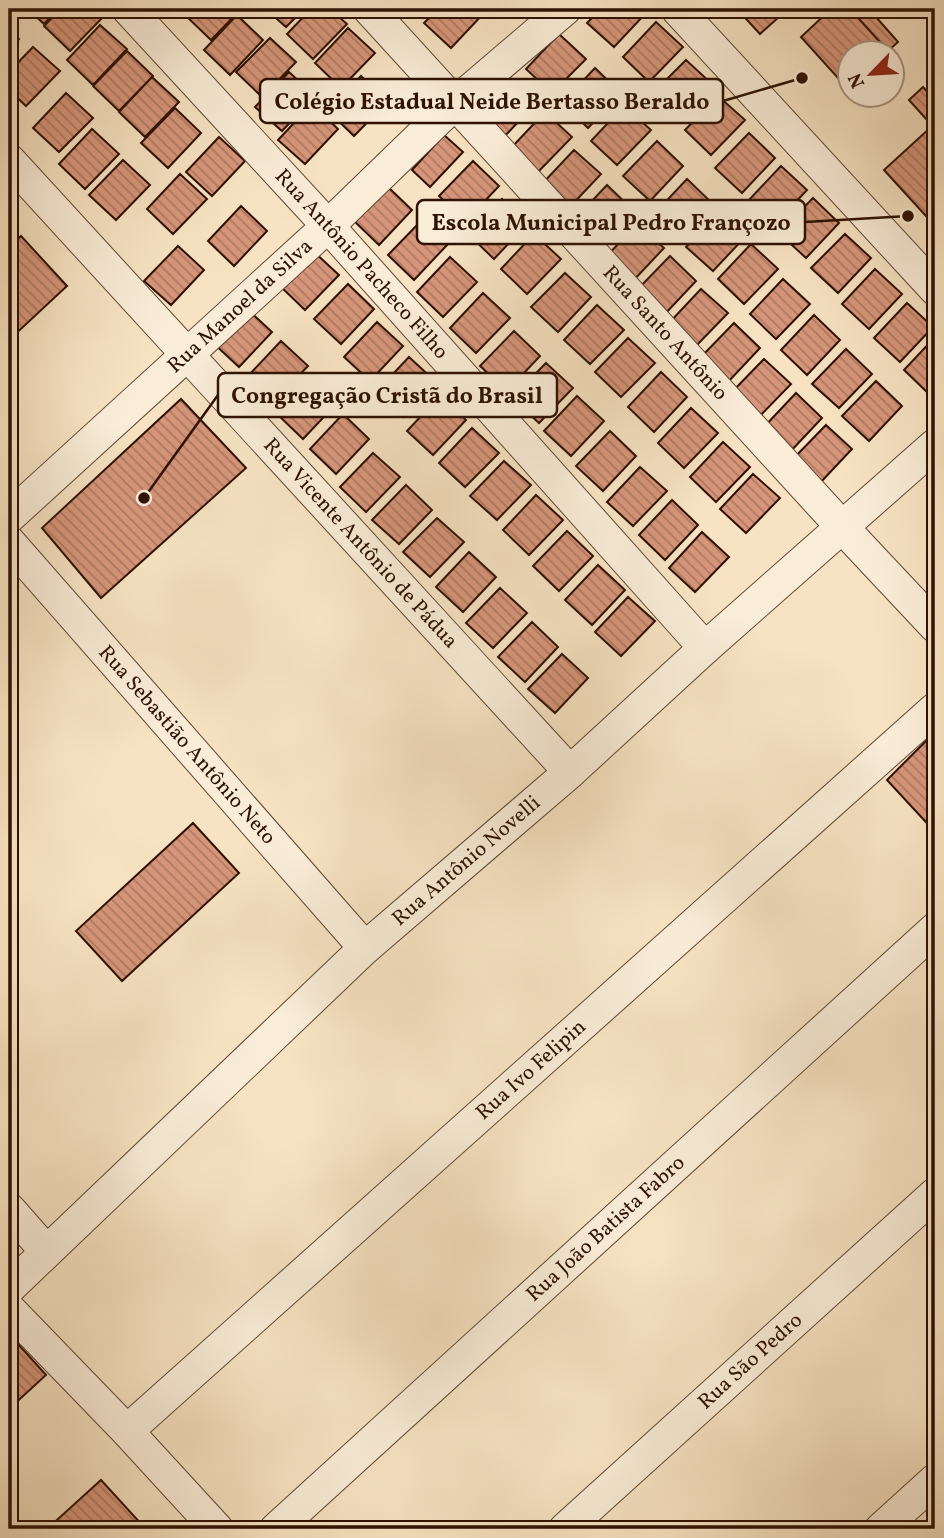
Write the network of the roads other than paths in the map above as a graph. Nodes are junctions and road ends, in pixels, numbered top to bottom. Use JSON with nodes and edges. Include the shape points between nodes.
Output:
{"nodes":[{"id":1,"x":128,"y":9,"type":"edge"},
{"id":2,"x":369,"y":9,"type":"edge"},
{"id":3,"x":565,"y":9,"type":"edge"},
{"id":4,"x":677,"y":9,"type":"edge"},
{"id":5,"x":454,"y":104,"type":"junction"},
{"id":6,"x":9,"y":160,"type":"edge"},
{"id":7,"x":328,"y":226,"type":"junction"},
{"id":8,"x":935,"y":289,"type":"edge"},
{"id":9,"x":186,"y":355,"type":"junction"},
{"id":10,"x":935,"y":445,"type":"edge"},
{"id":11,"x":9,"y":517,"type":"edge"},
{"id":12,"x":843,"y":528,"type":"junction"},
{"id":13,"x":9,"y":542,"type":"edge"},
{"id":14,"x":935,"y":626,"type":"edge"},
{"id":15,"x":705,"y":648,"type":"junction"},
{"id":16,"x":935,"y":709,"type":"edge"},
{"id":17,"x":570,"y":772,"type":"junction"},
{"id":18,"x":935,"y":929,"type":"edge"},
{"id":19,"x":365,"y":948,"type":"junction"},
{"id":20,"x":935,"y":1194,"type":"edge"},
{"id":21,"x":9,"y":1209,"type":"edge"},
{"id":22,"x":46,"y":1251,"type":"junction"},
{"id":23,"x":9,"y":1288,"type":"edge"},
{"id":24,"x":9,"y":1309,"type":"edge"},
{"id":25,"x":127,"y":1431,"type":"junction"},
{"id":26,"x":935,"y":1480,"type":"edge"},
{"id":27,"x":217,"y":1529,"type":"edge"},
{"id":28,"x":276,"y":1529,"type":"edge"},
{"id":29,"x":565,"y":1529,"type":"edge"},
{"id":30,"x":881,"y":1529,"type":"edge"}],
"edges":[{"from":1,"to":7,"type":"street","name":"Rua Antônio Pacheco Filho"},
{"from":2,"to":5,"type":"street","name":"Rua Santo Antônio"},
{"from":3,"to":5,"type":"street","name":"Rua Manoel da Silva"},
{"from":4,"to":8,"type":"street"},
{"from":5,"to":7,"type":"street","name":"Rua Manoel da Silva"},
{"from":5,"to":12,"type":"street","name":"Rua Santo Antônio"},
{"from":6,"to":9,"type":"street","name":"Rua Vicente Antônio de Pádua"},
{"from":7,"to":9,"type":"street","name":"Rua Manoel da Silva"},
{"from":7,"to":15,"type":"street","name":"Rua Antônio Pacheco Filho"},
{"from":9,"to":11,"type":"street","name":"Rua Manoel da Silva"},
{"from":9,"to":17,"type":"street","name":"Rua Vicente Antônio de Pádua"},
{"from":10,"to":12,"type":"street","name":"Rua Antônio Novelli"},
{"from":12,"to":14,"type":"street","name":"Rua Santo Antônio"},
{"from":12,"to":15,"type":"street","name":"Rua Antônio Novelli"},
{"from":13,"to":19,"type":"street","name":"Rua Sebastião Antônio Neto"},
{"from":15,"to":17,"type":"street","name":"Rua Antônio Novelli"},
{"from":16,"to":25,"type":"street","name":"Rua Ivo Felipin"},
{"from":17,"to":19,"type":"street","name":"Rua Antônio Novelli"},
{"from":18,"to":28,"type":"street","name":"Rua João Batista Fabro"},
{"from":19,"to":22,"type":"street","name":"Rua Antônio Novelli"},
{"from":20,"to":29,"type":"street","name":"Rua São Pedro"},
{"from":21,"to":22,"type":"street"},
{"from":22,"to":23,"type":"street","name":"Rua Antônio Novelli"},
{"from":24,"to":25,"type":"street"},
{"from":25,"to":27,"type":"street"},
{"from":26,"to":30,"type":"street"}]}
